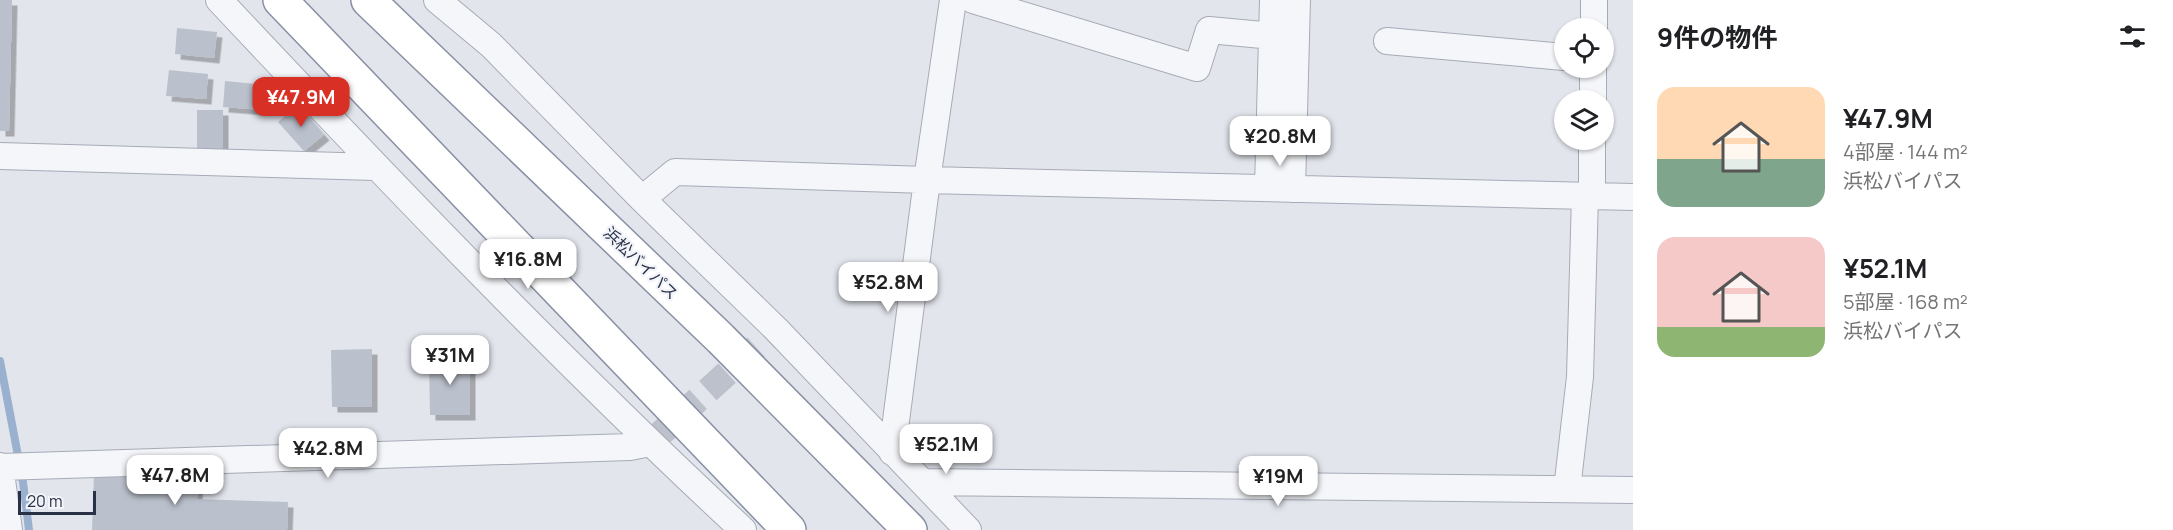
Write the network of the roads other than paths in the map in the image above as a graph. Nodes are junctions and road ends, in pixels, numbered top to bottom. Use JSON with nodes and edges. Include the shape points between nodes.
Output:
{"nodes":[{"id":1,"x":219,"y":0,"type":"edge"},
{"id":2,"x":280,"y":0,"type":"edge"},
{"id":3,"x":368,"y":0,"type":"edge"},
{"id":4,"x":437,"y":0,"type":"edge"},
{"id":5,"x":953,"y":0,"type":"edge"},
{"id":6,"x":973,"y":0,"type":"edge"},
{"id":7,"x":1274,"y":0,"type":"edge"},
{"id":8,"x":1297,"y":0,"type":"edge"},
{"id":9,"x":1594,"y":0,"type":"edge"},
{"id":10,"x":1594,"y":18,"type":"edge"},
{"id":11,"x":1273,"y":36,"type":"junction"},
{"id":12,"x":1387,"y":41,"type":"dead end"},
{"id":13,"x":1554,"y":56,"type":"edge"},
{"id":14,"x":1591,"y":150,"type":"edge"},
{"id":15,"x":0,"y":156,"type":"edge"},
{"id":16,"x":375,"y":167,"type":"junction"},
{"id":17,"x":927,"y":180,"type":"junction"},
{"id":18,"x":1280,"y":189,"type":"junction"},
{"id":19,"x":1588,"y":196,"type":"junction"},
{"id":20,"x":1633,"y":197,"type":"edge"},
{"id":21,"x":642,"y":199,"type":"junction"},
{"id":22,"x":650,"y":443,"type":"junction"},
{"id":23,"x":892,"y":452,"type":"junction"},
{"id":24,"x":0,"y":467,"type":"edge"},
{"id":25,"x":923,"y":482,"type":"junction"},
{"id":26,"x":1567,"y":489,"type":"junction"},
{"id":27,"x":1633,"y":490,"type":"edge"},
{"id":28,"x":9,"y":530,"type":"edge"},
{"id":29,"x":743,"y":530,"type":"edge"},
{"id":30,"x":789,"y":530,"type":"edge"},
{"id":31,"x":910,"y":530,"type":"edge"},
{"id":32,"x":968,"y":530,"type":"edge"}],
"edges":[{"from":1,"to":16,"type":"street"},
{"from":2,"to":30,"type":"highway"},
{"from":3,"to":31,"type":"highway","name":"浜松バイパス","via":[[721,339]]},
{"from":4,"to":21,"type":"street","via":[[491,45]]},
{"from":5,"to":17,"type":"street"},
{"from":6,"to":11,"type":"street","via":[[1197,68],[1209,30]]},
{"from":7,"to":11,"type":"street"},
{"from":8,"to":18,"type":"street"},
{"from":9,"to":10,"type":"street"},
{"from":11,"to":18,"type":"street"},
{"from":12,"to":13,"type":"street"},
{"from":14,"to":19,"type":"street"},
{"from":15,"to":16,"type":"street"},
{"from":16,"to":22,"type":"street"},
{"from":17,"to":18,"type":"street"},
{"from":17,"to":21,"type":"street","via":[[675,172]]},
{"from":17,"to":23,"type":"street"},
{"from":18,"to":19,"type":"street"},
{"from":19,"to":20,"type":"street"},
{"from":19,"to":26,"type":"street","via":[[1580,377]]},
{"from":21,"to":23,"type":"street","via":[[776,329]]},
{"from":22,"to":24,"type":"street","via":[[618,448]]},
{"from":22,"to":29,"type":"street"},
{"from":23,"to":25,"type":"street"},
{"from":24,"to":28,"type":"street"},
{"from":25,"to":26,"type":"street"},
{"from":25,"to":32,"type":"street"},
{"from":26,"to":27,"type":"street"}]}
